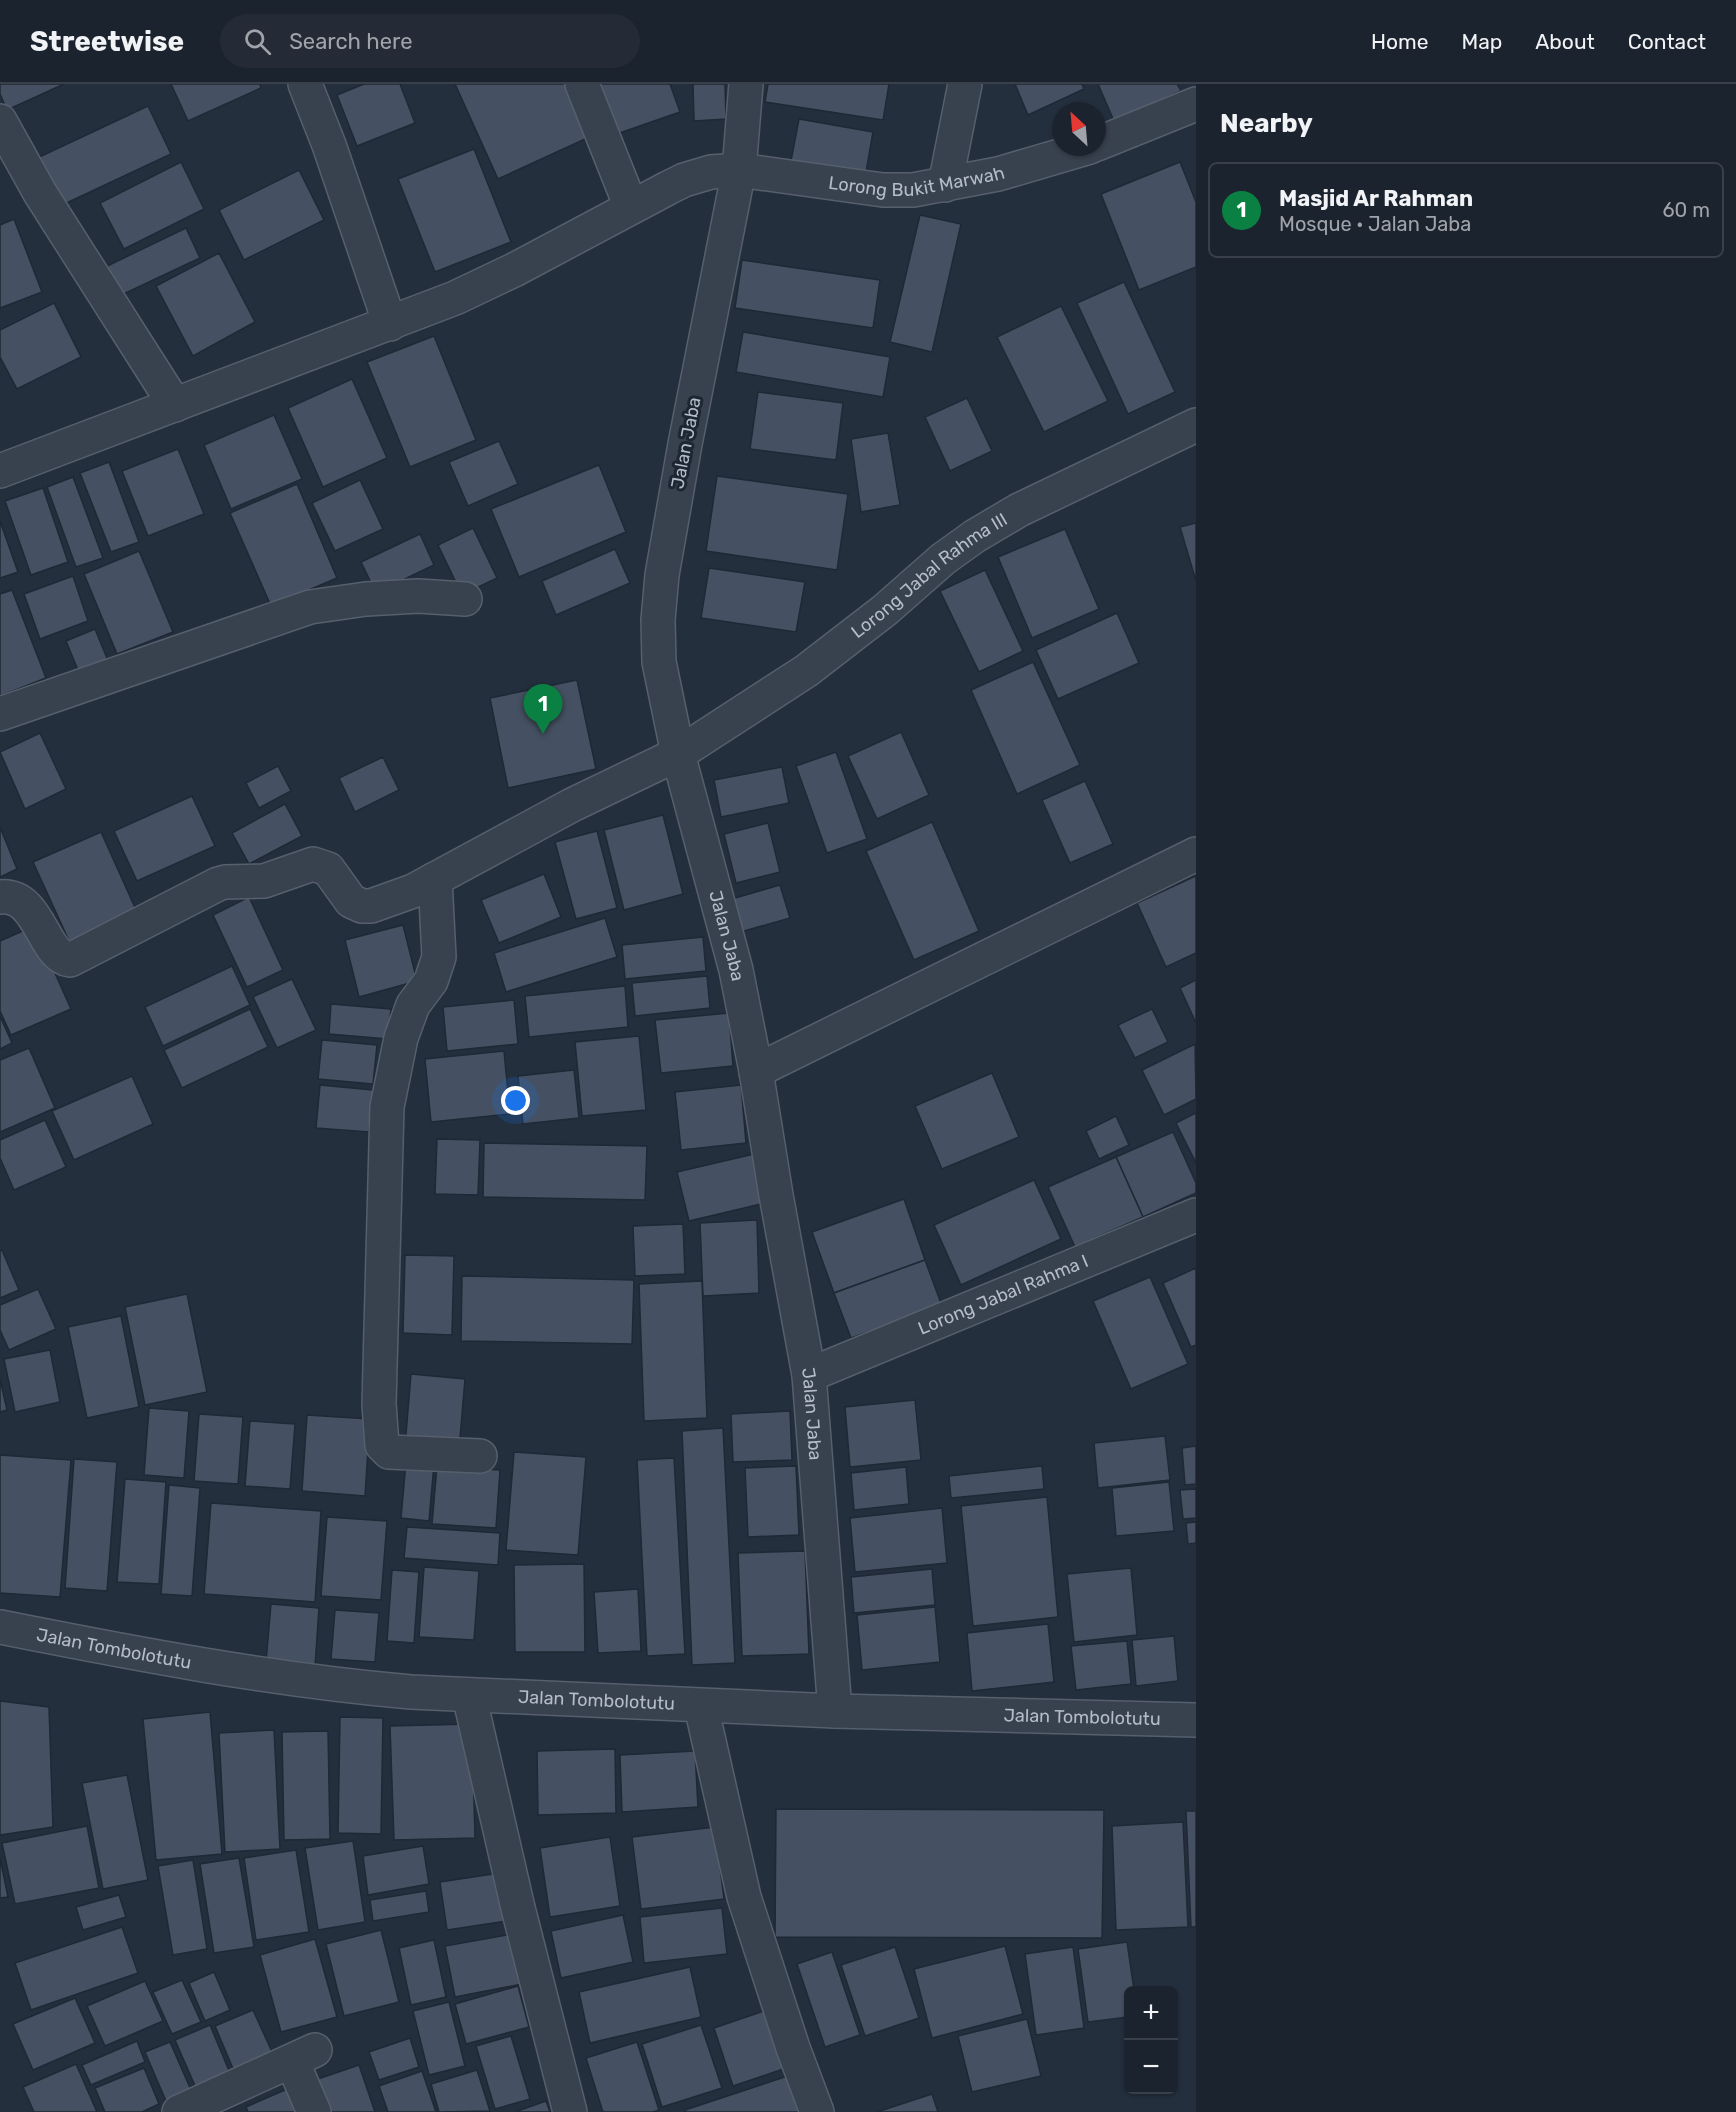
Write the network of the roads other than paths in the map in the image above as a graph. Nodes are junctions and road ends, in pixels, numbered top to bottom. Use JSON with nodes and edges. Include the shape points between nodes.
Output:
{"nodes":[{"id":1,"x":305,"y":84,"type":"edge"},
{"id":2,"x":582,"y":84,"type":"edge"},
{"id":3,"x":746,"y":84,"type":"edge"},
{"id":4,"x":965,"y":84,"type":"edge"},
{"id":5,"x":1196,"y":104,"type":"edge"},
{"id":6,"x":0,"y":121,"type":"edge"},
{"id":7,"x":1106,"y":140,"type":"edge"},
{"id":8,"x":1059,"y":156,"type":"edge"},
{"id":9,"x":739,"y":170,"type":"junction"},
{"id":10,"x":945,"y":185,"type":"junction"},
{"id":11,"x":631,"y":207,"type":"junction"},
{"id":12,"x":390,"y":324,"type":"junction"},
{"id":13,"x":176,"y":405,"type":"junction"},
{"id":14,"x":1196,"y":425,"type":"edge"},
{"id":15,"x":0,"y":471,"type":"edge"},
{"id":16,"x":465,"y":599,"type":"dead end"},
{"id":17,"x":0,"y":714,"type":"edge"},
{"id":18,"x":678,"y":753,"type":"junction"},
{"id":19,"x":1196,"y":854,"type":"edge"},
{"id":20,"x":435,"y":879,"type":"junction"},
{"id":21,"x":0,"y":897,"type":"edge"},
{"id":22,"x":756,"y":1071,"type":"junction"},
{"id":23,"x":1196,"y":1215,"type":"edge"},
{"id":24,"x":809,"y":1375,"type":"junction"},
{"id":25,"x":480,"y":1456,"type":"dead end"},
{"id":26,"x":0,"y":1627,"type":"edge"},
{"id":27,"x":469,"y":1695,"type":"junction"},
{"id":28,"x":701,"y":1706,"type":"junction"},
{"id":29,"x":835,"y":1711,"type":"junction"},
{"id":30,"x":1196,"y":1720,"type":"edge"},
{"id":31,"x":179,"y":2112,"type":"edge"},
{"id":32,"x":314,"y":2112,"type":"edge"},
{"id":33,"x":570,"y":2112,"type":"edge"},
{"id":34,"x":817,"y":2112,"type":"edge"}],
"edges":[{"from":1,"to":12,"type":"street"},
{"from":2,"to":11,"type":"street"},
{"from":3,"to":9,"type":"street","name":"Jalan Jaba"},
{"from":4,"to":10,"type":"street"},
{"from":5,"to":7,"type":"street"},
{"from":6,"to":13,"type":"street","via":[[40,193]]},
{"from":8,"to":10,"type":"street","name":"Lorong Bukit Marwah"},
{"from":9,"to":10,"type":"street","name":"Lorong Bukit Marwah","via":[[883,190]]},
{"from":9,"to":11,"type":"street","name":"Lorong Bukit Marwah","via":[[698,175]]},
{"from":9,"to":18,"type":"street","name":"Jalan Jaba","via":[[662,575],[659,662]]},
{"from":11,"to":12,"type":"street","name":"Lorong Bukit Marwah","via":[[514,270]]},
{"from":12,"to":13,"type":"street","name":"Lorong Bukit Marwah"},
{"from":13,"to":15,"type":"street","name":"Lorong Bukit Marwah"},
{"from":14,"to":18,"type":"street","name":"Lorong Jabal Rahma III","via":[[1019,510],[975,536],[806,670]]},
{"from":16,"to":17,"type":"street","via":[[418,596],[310,607]]},
{"from":18,"to":20,"type":"street","name":"Lorong Jabal Rahma III"},
{"from":18,"to":22,"type":"street","name":"Jalan Jaba","via":[[736,970]]},
{"from":19,"to":22,"type":"street"},
{"from":20,"to":21,"type":"street","name":"Lorong Jabal Rahma III","via":[[371,906],[351,901],[321,865],[302,866],[264,881],[225,882],[70,960],[58,955],[28,907]]},
{"from":20,"to":25,"type":"street","via":[[439,957],[431,981],[413,1005],[400,1038],[387,1107],[382,1445],[389,1452]]},
{"from":22,"to":24,"type":"street","name":"Jalan Jaba"},
{"from":23,"to":24,"type":"street","name":"Lorong Jabal Rahma I"},
{"from":24,"to":29,"type":"street","name":"Jalan Jaba"},
{"from":26,"to":27,"type":"street","name":"Jalan Tombolotutu","via":[[243,1672],[345,1686]]},
{"from":27,"to":28,"type":"street","name":"Jalan Tombolotutu"},
{"from":27,"to":33,"type":"street"},
{"from":28,"to":29,"type":"street","name":"Jalan Tombolotutu"},
{"from":28,"to":34,"type":"street","via":[[744,1897]]},
{"from":29,"to":30,"type":"street","name":"Jalan Tombolotutu"},
{"from":31,"to":32,"type":"street","via":[[303,2056]]}]}
